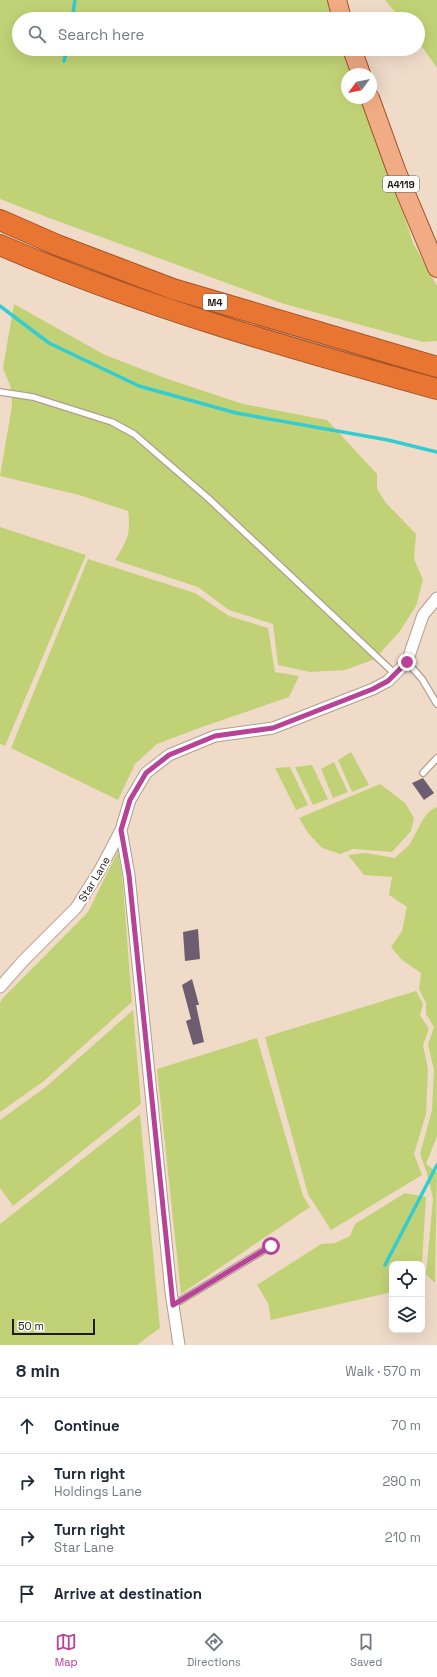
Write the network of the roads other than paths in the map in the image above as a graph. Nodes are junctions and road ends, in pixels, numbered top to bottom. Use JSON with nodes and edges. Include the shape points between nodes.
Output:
{"nodes":[{"id":1,"x":337,"y":0,"type":"edge"},
{"id":2,"x":340,"y":12,"type":"edge"},
{"id":3,"x":355,"y":56,"type":"edge"},
{"id":4,"x":359,"y":68,"type":"edge"},
{"id":5,"x":372,"y":104,"type":"edge"},
{"id":6,"x":0,"y":220,"type":"edge"},
{"id":7,"x":0,"y":245,"type":"edge"},
{"id":8,"x":437,"y":268,"type":"edge"},
{"id":9,"x":437,"y":367,"type":"edge"},
{"id":10,"x":437,"y":389,"type":"edge"},
{"id":11,"x":0,"y":392,"type":"edge"},
{"id":12,"x":437,"y":598,"type":"edge"},
{"id":13,"x":407,"y":662,"type":"junction"},
{"id":14,"x":396,"y":674,"type":"junction"},
{"id":15,"x":437,"y":704,"type":"edge"},
{"id":16,"x":437,"y":758,"type":"edge"},
{"id":17,"x":423,"y":773,"type":"dead end"},
{"id":18,"x":121,"y":830,"type":"junction"},
{"id":19,"x":0,"y":987,"type":"edge"},
{"id":20,"x":271,"y":1246,"type":"dead end"},
{"id":21,"x":173,"y":1305,"type":"junction"},
{"id":22,"x":179,"y":1345,"type":"edge"}],
"edges":[{"from":1,"to":2,"type":"main road"},
{"from":3,"to":4,"type":"main road"},
{"from":5,"to":8,"type":"main road","number":"A4119","via":[[396,170]]},
{"from":6,"to":9,"type":"highway","number":"M4","via":[[57,245],[173,289]]},
{"from":7,"to":10,"type":"highway","number":"M4","via":[[52,268],[157,307],[304,353]]},
{"from":11,"to":14,"type":"lane","via":[[33,397],[112,422],[134,434],[208,498]]},
{"from":12,"to":13,"type":"street","name":"Star Lane","via":[[423,615]]},
{"from":13,"to":14,"type":"street","name":"Star Lane"},
{"from":13,"to":15,"type":"lane","via":[[422,679]]},
{"from":14,"to":18,"type":"street","name":"Star Lane","via":[[373,689],[273,728],[215,736],[169,755],[146,773],[130,800]]},
{"from":16,"to":17,"type":"lane"},
{"from":18,"to":19,"type":"street","name":"Star Lane","via":[[76,908]]},
{"from":18,"to":21,"type":"street","via":[[129,875]]},
{"from":20,"to":21,"type":"lane"},
{"from":21,"to":22,"type":"street"}]}
